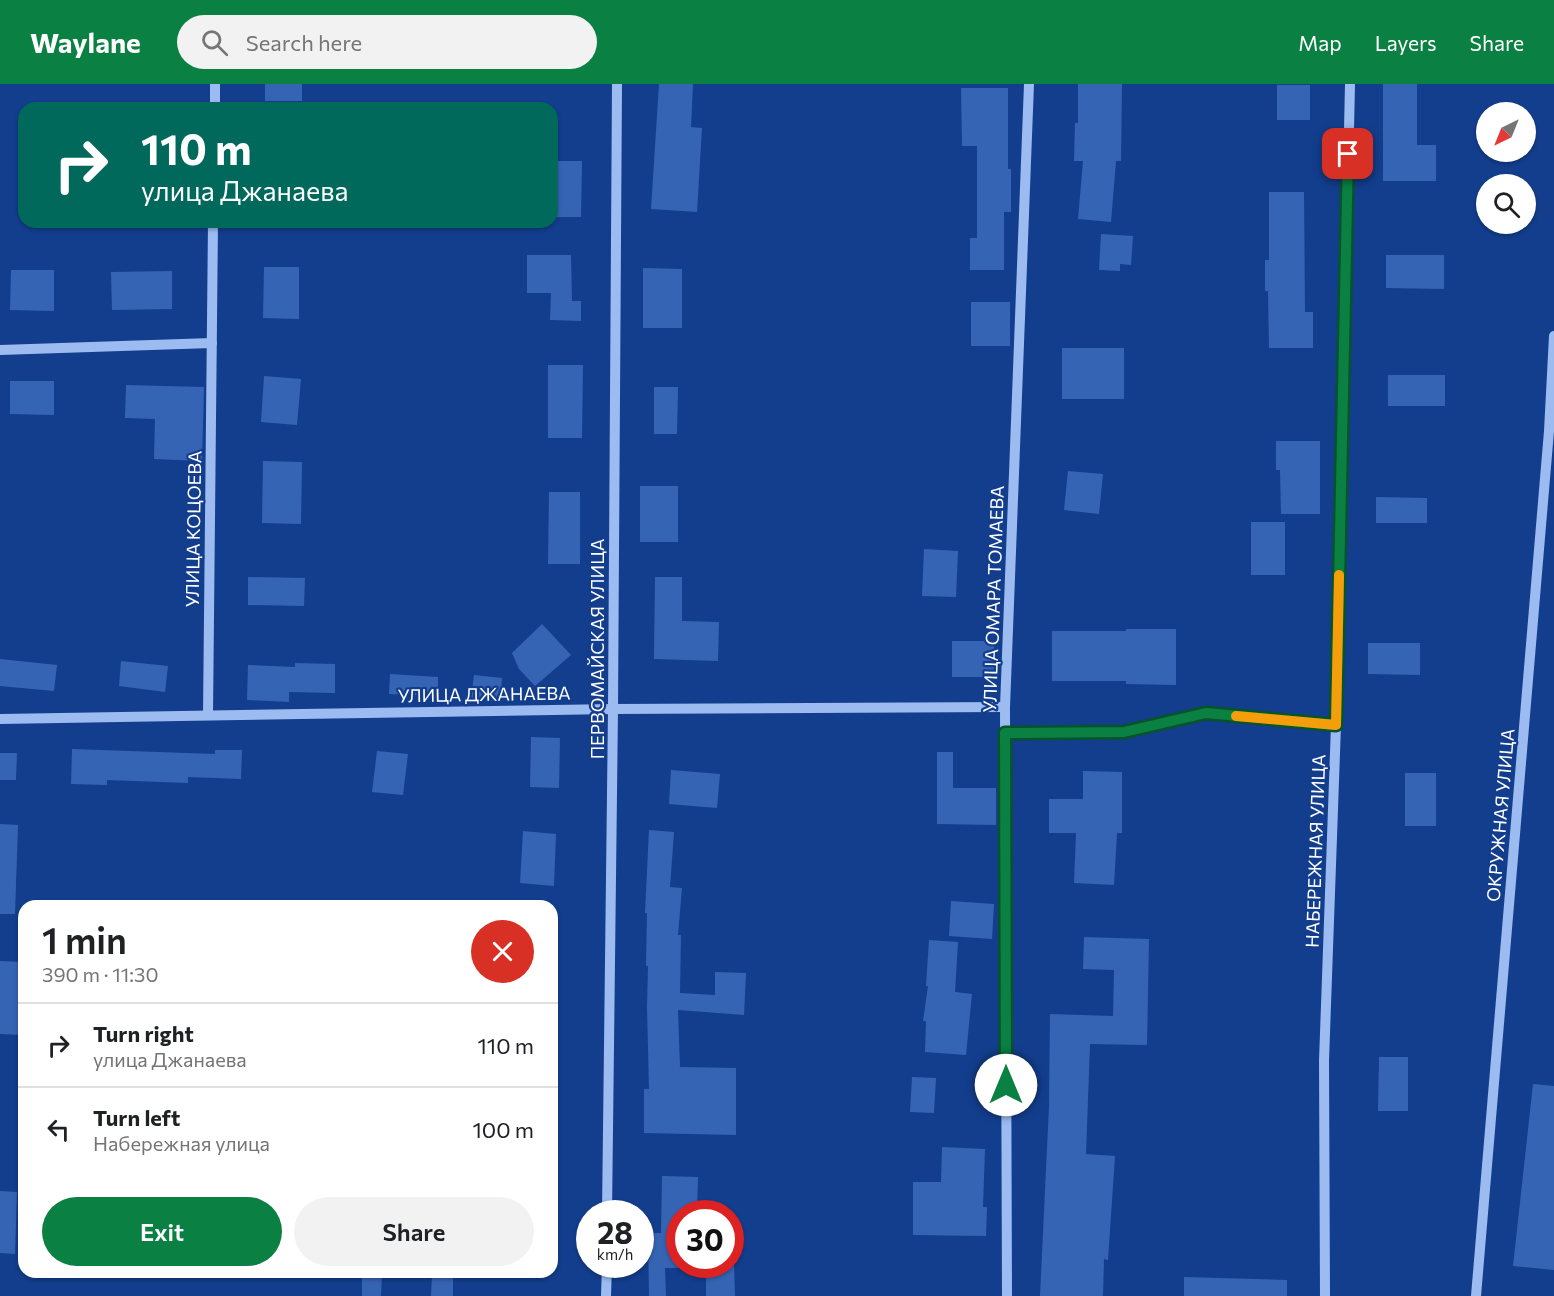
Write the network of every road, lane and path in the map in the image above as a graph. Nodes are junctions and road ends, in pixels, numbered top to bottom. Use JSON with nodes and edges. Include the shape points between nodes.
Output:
{"nodes":[{"id":1,"x":215,"y":84,"type":"edge"},
{"id":2,"x":617,"y":84,"type":"edge"},
{"id":3,"x":1029,"y":84,"type":"edge"},
{"id":4,"x":1350,"y":84,"type":"edge"},
{"id":5,"x":215,"y":102,"type":"edge"},
{"id":6,"x":213,"y":228,"type":"edge"},
{"id":7,"x":1554,"y":336,"type":"edge"},
{"id":8,"x":212,"y":343,"type":"junction"},
{"id":9,"x":0,"y":350,"type":"edge"},
{"id":10,"x":1552,"y":430,"type":"edge"},
{"id":11,"x":1005,"y":707,"type":"junction"},
{"id":12,"x":613,"y":709,"type":"junction"},
{"id":13,"x":208,"y":715,"type":"junction"},
{"id":14,"x":0,"y":719,"type":"edge"},
{"id":15,"x":1336,"y":725,"type":"junction"},
{"id":16,"x":1005,"y":733,"type":"junction"},
{"id":17,"x":607,"y":1200,"type":"edge"},
{"id":18,"x":607,"y":1278,"type":"edge"},
{"id":19,"x":606,"y":1296,"type":"edge"},
{"id":20,"x":1007,"y":1296,"type":"edge"},
{"id":21,"x":1325,"y":1296,"type":"edge"},
{"id":22,"x":1476,"y":1296,"type":"edge"}],
"edges":[{"from":1,"to":5,"type":"street"},
{"from":2,"to":12,"type":"street","name":"ПЕРВОМАЙСКАЯ УЛИЦА"},
{"from":3,"to":11,"type":"street","name":"УЛИЦА ОМАРА ТОМАЕВА"},
{"from":4,"to":15,"type":"street","name":"НАБЕРЕЖНАЯ УЛИЦА"},
{"from":6,"to":8,"type":"street","name":"УЛИЦА КОЦОЕВА"},
{"from":7,"to":10,"type":"street","name":"ОКРУЖНАЯ УЛИЦА"},
{"from":8,"to":9,"type":"street"},
{"from":8,"to":13,"type":"street","name":"УЛИЦА КОЦОЕВА"},
{"from":10,"to":22,"type":"street","name":"ОКРУЖНАЯ УЛИЦА"},
{"from":11,"to":12,"type":"street","name":"УЛИЦА ДЖАНАЕВА"},
{"from":11,"to":16,"type":"street","name":"УЛИЦА ОМАРА ТОМАЕВА"},
{"from":12,"to":13,"type":"street","name":"УЛИЦА ДЖАНАЕВА"},
{"from":12,"to":17,"type":"street","name":"ПЕРВОМАЙСКАЯ УЛИЦА"},
{"from":13,"to":14,"type":"street","name":"УЛИЦА ДЖАНАЕВА"},
{"from":15,"to":16,"type":"street","via":[[1206,713],[1124,732]]},
{"from":15,"to":21,"type":"street","name":"НАБЕРЕЖНАЯ УЛИЦА","via":[[1324,1061]]},
{"from":16,"to":20,"type":"street","name":"УЛИЦА ОМАРА ТОМАЕВА"},
{"from":18,"to":19,"type":"street"}]}
